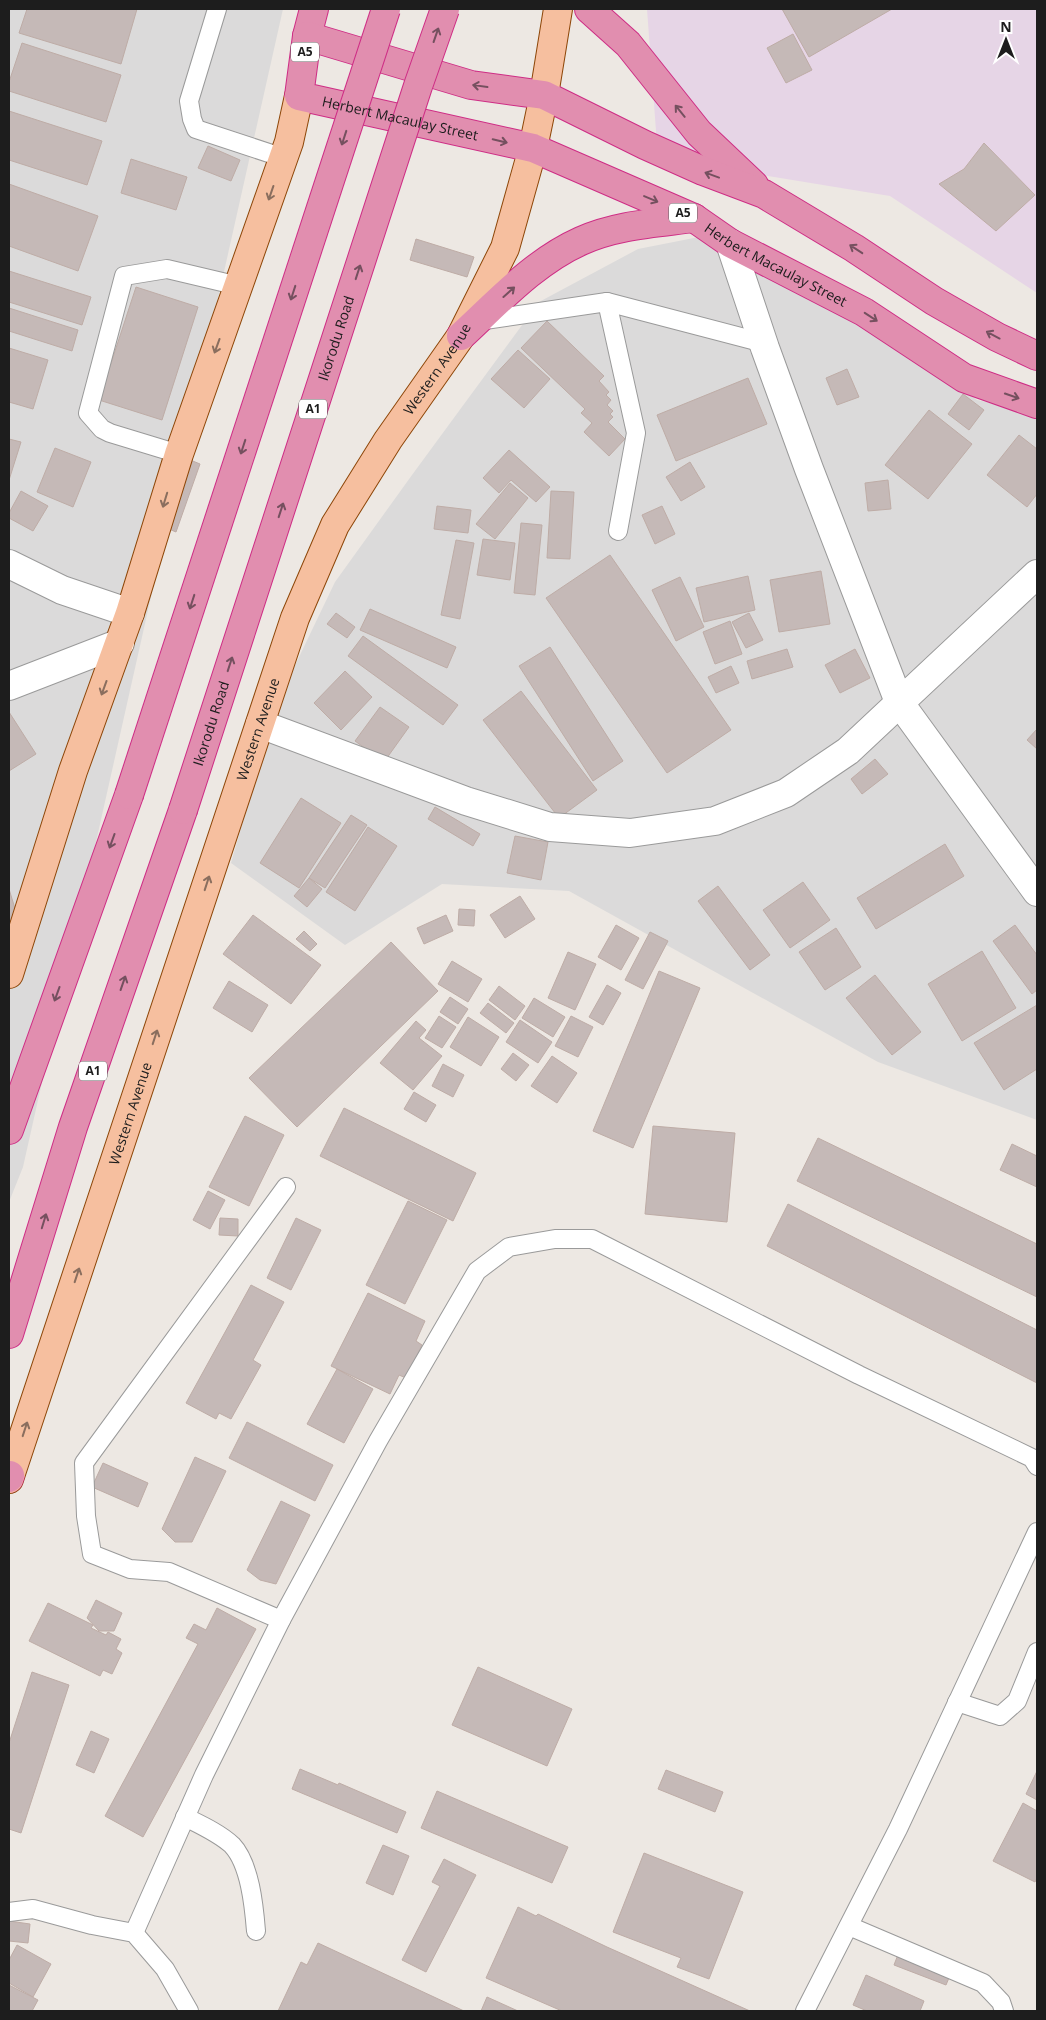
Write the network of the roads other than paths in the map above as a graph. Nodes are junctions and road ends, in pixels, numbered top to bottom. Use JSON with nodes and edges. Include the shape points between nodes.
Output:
{"nodes":[{"id":1,"x":217,"y":9,"type":"edge"},
{"id":2,"x":314,"y":9,"type":"edge"},
{"id":3,"x":386,"y":9,"type":"edge"},
{"id":4,"x":445,"y":9,"type":"edge"},
{"id":5,"x":558,"y":9,"type":"edge"},
{"id":6,"x":589,"y":9,"type":"edge"},
{"id":7,"x":308,"y":36,"type":"junction"},
{"id":8,"x":544,"y":95,"type":"junction"},
{"id":9,"x":299,"y":96,"type":"junction"},
{"id":10,"x":533,"y":148,"type":"junction"},
{"id":11,"x":284,"y":158,"type":"junction"},
{"id":12,"x":764,"y":194,"type":"junction"},
{"id":13,"x":694,"y":218,"type":"junction"},
{"id":14,"x":730,"y":243,"type":"junction"},
{"id":15,"x":239,"y":286,"type":"junction"},
{"id":16,"x":607,"y":302,"type":"junction"},
{"id":17,"x":469,"y":329,"type":"junction"},
{"id":18,"x":764,"y":343,"type":"junction"},
{"id":19,"x":1037,"y":356,"type":"edge"},
{"id":20,"x":1037,"y":404,"type":"edge"},
{"id":21,"x":179,"y":454,"type":"junction"},
{"id":22,"x":618,"y":531,"type":"dead end"},
{"id":23,"x":9,"y":564,"type":"edge"},
{"id":24,"x":1037,"y":574,"type":"edge"},
{"id":25,"x":130,"y":613,"type":"junction"},
{"id":26,"x":120,"y":643,"type":"junction"},
{"id":27,"x":9,"y":686,"type":"edge"},
{"id":28,"x":899,"y":702,"type":"junction"},
{"id":29,"x":260,"y":724,"type":"junction"},
{"id":30,"x":1037,"y":892,"type":"edge"},
{"id":31,"x":9,"y":974,"type":"edge"},
{"id":32,"x":9,"y":1130,"type":"edge"},
{"id":33,"x":286,"y":1187,"type":"dead end"},
{"id":34,"x":9,"y":1334,"type":"edge"},
{"id":35,"x":1037,"y":1466,"type":"edge"},
{"id":36,"x":9,"y":1477,"type":"edge"},
{"id":37,"x":1037,"y":1532,"type":"edge"},
{"id":38,"x":281,"y":1620,"type":"junction"},
{"id":39,"x":1037,"y":1652,"type":"edge"},
{"id":40,"x":957,"y":1702,"type":"junction"},
{"id":41,"x":186,"y":1817,"type":"junction"},
{"id":42,"x":9,"y":1912,"type":"edge"},
{"id":43,"x":848,"y":1926,"type":"junction"},
{"id":44,"x":256,"y":1931,"type":"dead end"},
{"id":45,"x":134,"y":1933,"type":"junction"},
{"id":46,"x":189,"y":2011,"type":"edge"},
{"id":47,"x":805,"y":2011,"type":"edge"},
{"id":48,"x":1004,"y":2011,"type":"edge"}],
"edges":[{"from":1,"to":11,"type":"lane","via":[[189,101],[196,129]]},
{"from":2,"to":7,"type":"highway","number":"A5"},
{"from":3,"to":32,"type":"highway","one_way":true,"bridge":true,"via":[[129,795]]},
{"from":34,"to":4,"type":"highway","name":"Ikorodu Road","number":"A1","one_way":true,"bridge":true,"via":[[74,1128],[183,810]]},
{"from":5,"to":8,"type":"main road","name":"Western Avenue"},
{"from":12,"to":6,"type":"highway","one_way":true,"via":[[699,133],[628,44]]},
{"from":8,"to":7,"type":"highway","number":"A5","one_way":true,"via":[[471,85]]},
{"from":7,"to":9,"type":"highway","number":"A5"},
{"from":8,"to":10,"type":"main road","name":"Western Avenue"},
{"from":12,"to":8,"type":"highway","number":"A5","one_way":true,"via":[[703,172]]},
{"from":9,"to":10,"type":"highway","name":"Herbert Macaulay Street","number":"A5","one_way":true},
{"from":9,"to":11,"type":"main road"},
{"from":10,"to":13,"type":"highway","name":"Herbert Macaulay Street","number":"A5","one_way":true},
{"from":10,"to":17,"type":"main road","name":"Western Avenue","via":[[505,248]]},
{"from":11,"to":15,"type":"main road","one_way":true},
{"from":19,"to":12,"type":"highway","number":"A5","one_way":true,"via":[[934,301]]},
{"from":13,"to":14,"type":"highway","name":"Herbert Macaulay Street","number":"A5"},
{"from":17,"to":13,"type":"highway","one_way":true,"via":[[545,260],[582,240],[625,227]]},
{"from":14,"to":18,"type":"street"},
{"from":14,"to":20,"type":"highway","name":"Herbert Macaulay Street","number":"A5","one_way":true,"via":[[864,312],[964,378]]},
{"from":15,"to":21,"type":"main road","one_way":true},
{"from":15,"to":21,"type":"lane","via":[[166,269],[124,276],[88,413],[110,433]]},
{"from":16,"to":17,"type":"lane"},
{"from":16,"to":18,"type":"lane"},
{"from":16,"to":22,"type":"lane","via":[[636,433]]},
{"from":17,"to":29,"type":"main road","name":"Western Avenue","via":[[388,440],[335,525],[295,618]]},
{"from":18,"to":28,"type":"street"},
{"from":21,"to":25,"type":"main road","one_way":true},
{"from":23,"to":25,"type":"street","via":[[62,590]]},
{"from":24,"to":28,"type":"street"},
{"from":25,"to":26,"type":"main road"},
{"from":26,"to":27,"type":"street"},
{"from":26,"to":31,"type":"main road","one_way":true,"via":[[74,771]]},
{"from":28,"to":29,"type":"street","via":[[848,751],[786,793],[715,821],[630,833],[550,827],[466,801]]},
{"from":28,"to":30,"type":"street"},
{"from":36,"to":29,"type":"main road","name":"Western Avenue","one_way":true},
{"from":33,"to":38,"type":"lane","via":[[84,1463],[86,1516],[92,1554],[130,1569],[169,1572]]},
{"from":35,"to":38,"type":"lane","via":[[1032,1458],[859,1375],[592,1239],[555,1239],[509,1247],[477,1271],[378,1440]]},
{"from":37,"to":40,"type":"lane"},
{"from":38,"to":41,"type":"lane"},
{"from":39,"to":40,"type":"lane","via":[[1017,1701],[1000,1716]]},
{"from":40,"to":43,"type":"lane","via":[[898,1829]]},
{"from":41,"to":44,"type":"lane","via":[[233,1847],[246,1871],[253,1894]]},
{"from":41,"to":45,"type":"lane"},
{"from":42,"to":45,"type":"lane","via":[[33,1908]]},
{"from":43,"to":47,"type":"lane"},
{"from":43,"to":48,"type":"lane","via":[[983,1983],[1001,2002]]},
{"from":45,"to":46,"type":"lane","via":[[165,1969]]}]}
